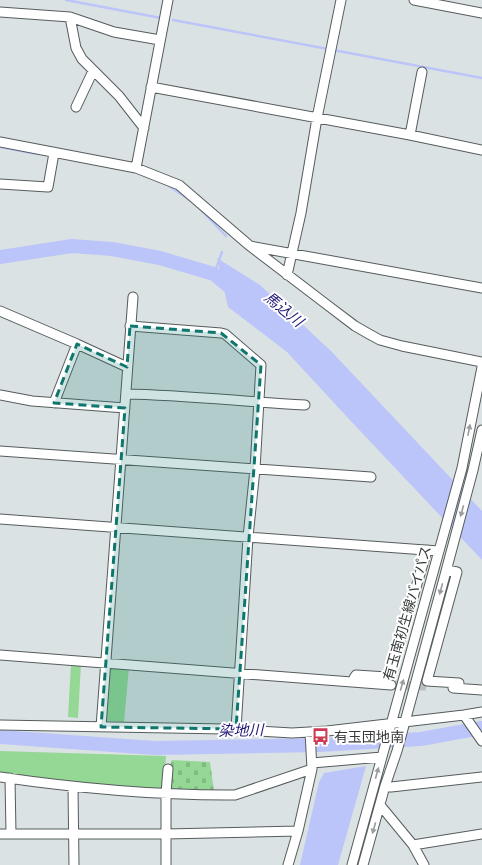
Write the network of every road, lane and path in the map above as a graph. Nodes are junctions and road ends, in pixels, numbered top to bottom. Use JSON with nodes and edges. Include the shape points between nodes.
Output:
{"nodes":[{"id":1,"x":168,"y":0,"type":"edge"},
{"id":2,"x":341,"y":0,"type":"edge"},
{"id":3,"x":414,"y":0,"type":"edge"},
{"id":4,"x":0,"y":12,"type":"edge"},
{"id":5,"x":482,"y":13,"type":"edge"},
{"id":6,"x":70,"y":17,"type":"junction"},
{"id":7,"x":160,"y":40,"type":"junction"},
{"id":8,"x":93,"y":71,"type":"junction"},
{"id":9,"x":422,"y":72,"type":"dead end"},
{"id":10,"x":151,"y":87,"type":"junction"},
{"id":11,"x":76,"y":106,"type":"dead end"},
{"id":12,"x":317,"y":118,"type":"junction"},
{"id":13,"x":144,"y":128,"type":"junction"},
{"id":14,"x":410,"y":134,"type":"junction"},
{"id":15,"x":0,"y":142,"type":"edge"},
{"id":16,"x":482,"y":150,"type":"edge"},
{"id":17,"x":54,"y":156,"type":"junction"},
{"id":18,"x":136,"y":168,"type":"junction"},
{"id":19,"x":0,"y":184,"type":"edge"},
{"id":20,"x":250,"y":246,"type":"junction"},
{"id":21,"x":293,"y":253,"type":"junction"},
{"id":22,"x":287,"y":275,"type":"junction"},
{"id":23,"x":482,"y":288,"type":"edge"},
{"id":24,"x":133,"y":297,"type":"dead end"},
{"id":25,"x":0,"y":311,"type":"edge"},
{"id":26,"x":130,"y":326,"type":"junction"},
{"id":27,"x":77,"y":344,"type":"junction"},
{"id":28,"x":482,"y":362,"type":"edge"},
{"id":29,"x":127,"y":367,"type":"junction"},
{"id":30,"x":482,"y":367,"type":"edge"},
{"id":31,"x":126,"y":394,"type":"junction"},
{"id":32,"x":0,"y":396,"type":"edge"},
{"id":33,"x":259,"y":402,"type":"junction"},
{"id":34,"x":54,"y":403,"type":"junction"},
{"id":35,"x":305,"y":405,"type":"dead end"},
{"id":36,"x":124,"y":408,"type":"junction"},
{"id":37,"x":482,"y":430,"type":"edge"},
{"id":38,"x":0,"y":451,"type":"edge"},
{"id":39,"x":121,"y":460,"type":"junction"},
{"id":40,"x":255,"y":469,"type":"junction"},
{"id":41,"x":371,"y":477,"type":"dead end"},
{"id":42,"x":0,"y":519,"type":"edge"},
{"id":43,"x":116,"y":528,"type":"junction"},
{"id":44,"x":248,"y":537,"type":"junction"},
{"id":45,"x":427,"y":550,"type":"junction"},
{"id":46,"x":439,"y":551,"type":"junction"},
{"id":47,"x":447,"y":570,"type":"junction"},
{"id":48,"x":0,"y":655,"type":"edge"},
{"id":49,"x":105,"y":663,"type":"junction"},
{"id":50,"x":239,"y":673,"type":"junction"},
{"id":51,"x":352,"y":681,"type":"junction"},
{"id":52,"x":391,"y":685,"type":"tunnel mouth"},
{"id":53,"x":426,"y":686,"type":"tunnel mouth"},
{"id":54,"x":458,"y":688,"type":"junction"},
{"id":55,"x":482,"y":690,"type":"edge"},
{"id":56,"x":482,"y":712,"type":"edge"},
{"id":57,"x":464,"y":715,"type":"junction"},
{"id":58,"x":404,"y":724,"type":"junction"},
{"id":59,"x":0,"y":725,"type":"edge"},
{"id":60,"x":390,"y":726,"type":"junction"},
{"id":61,"x":101,"y":727,"type":"junction"},
{"id":62,"x":236,"y":730,"type":"junction"},
{"id":63,"x":310,"y":733,"type":"junction"},
{"id":64,"x":481,"y":739,"type":"edge"},
{"id":65,"x":383,"y":755,"type":"junction"},
{"id":66,"x":312,"y":766,"type":"junction"},
{"id":67,"x":168,"y":769,"type":"dead end"},
{"id":68,"x":0,"y":777,"type":"edge"},
{"id":69,"x":482,"y":777,"type":"edge"},
{"id":70,"x":10,"y":778,"type":"junction"},
{"id":71,"x":385,"y":786,"type":"junction"},
{"id":72,"x":74,"y":787,"type":"junction"},
{"id":73,"x":166,"y":793,"type":"junction"},
{"id":74,"x":380,"y":805,"type":"junction"},
{"id":75,"x":298,"y":831,"type":"junction"},
{"id":76,"x":0,"y":834,"type":"edge"},
{"id":77,"x":11,"y":834,"type":"junction"},
{"id":78,"x":74,"y":834,"type":"junction"},
{"id":79,"x":166,"y":834,"type":"junction"},
{"id":80,"x":482,"y":834,"type":"edge"},
{"id":81,"x":413,"y":845,"type":"junction"},
{"id":82,"x":74,"y":865,"type":"edge"},
{"id":83,"x":166,"y":865,"type":"edge"},
{"id":84,"x":288,"y":865,"type":"edge"},
{"id":85,"x":352,"y":865,"type":"edge"},
{"id":86,"x":363,"y":865,"type":"edge"},
{"id":87,"x":424,"y":865,"type":"edge"}],
"edges":[{"from":1,"to":7,"type":"street"},
{"from":2,"to":12,"type":"street"},
{"from":3,"to":5,"type":"street"},
{"from":4,"to":6,"type":"street"},
{"from":6,"to":7,"type":"street","via":[[114,32]]},
{"from":6,"to":8,"type":"street","via":[[76,48]]},
{"from":7,"to":10,"type":"street"},
{"from":8,"to":11,"type":"street"},
{"from":8,"to":13,"type":"street","via":[[119,96]]},
{"from":9,"to":14,"type":"street"},
{"from":10,"to":12,"type":"street"},
{"from":10,"to":13,"type":"street"},
{"from":12,"to":14,"type":"street"},
{"from":12,"to":21,"type":"street"},
{"from":13,"to":18,"type":"street"},
{"from":14,"to":16,"type":"street"},
{"from":15,"to":17,"type":"street"},
{"from":17,"to":18,"type":"street"},
{"from":17,"to":19,"type":"street","via":[[48,187]]},
{"from":18,"to":20,"type":"street","via":[[179,185]]},
{"from":20,"to":21,"type":"street"},
{"from":20,"to":22,"type":"street"},
{"from":21,"to":22,"type":"street"},
{"from":21,"to":23,"type":"street"},
{"from":22,"to":28,"type":"street","via":[[355,326],[380,340]]},
{"from":24,"to":26,"type":"street"},
{"from":25,"to":27,"type":"street"},
{"from":26,"to":29,"type":"street"},
{"from":26,"to":33,"type":"street","via":[[225,334],[261,365]]},
{"from":27,"to":29,"type":"street"},
{"from":27,"to":34,"type":"street"},
{"from":29,"to":31,"type":"street"},
{"from":46,"to":30,"type":"street","name":"有玉南初生線バイパス","one_way":true,"via":[[462,468]]},
{"from":31,"to":33,"type":"street","via":[[170,394]]},
{"from":31,"to":36,"type":"street"},
{"from":32,"to":34,"type":"street"},
{"from":33,"to":35,"type":"street"},
{"from":33,"to":40,"type":"street"},
{"from":34,"to":36,"type":"street"},
{"from":36,"to":39,"type":"street"},
{"from":37,"to":47,"type":"street","name":"有玉南初生線バイパス","one_way":true},
{"from":38,"to":39,"type":"street"},
{"from":39,"to":40,"type":"street"},
{"from":39,"to":43,"type":"street"},
{"from":40,"to":41,"type":"street"},
{"from":40,"to":44,"type":"street"},
{"from":42,"to":43,"type":"street"},
{"from":43,"to":44,"type":"street"},
{"from":43,"to":49,"type":"street"},
{"from":44,"to":45,"type":"street"},
{"from":44,"to":50,"type":"street"},
{"from":45,"to":46,"type":"street"},
{"from":45,"to":51,"type":"street","via":[[390,675],[356,675]]},
{"from":60,"to":46,"type":"street","name":"有玉南初生線バイパス","one_way":true},
{"from":47,"to":54,"type":"street","via":[[457,572],[428,680],[459,683]]},
{"from":47,"to":58,"type":"street","name":"有玉南初生線バイパス","one_way":true},
{"from":48,"to":49,"type":"street"},
{"from":49,"to":50,"type":"street"},
{"from":49,"to":61,"type":"street"},
{"from":50,"to":51,"type":"street"},
{"from":50,"to":62,"type":"street"},
{"from":51,"to":52,"type":"street"},
{"from":53,"to":54,"type":"street"},
{"from":54,"to":55,"type":"street"},
{"from":56,"to":57,"type":"street"},
{"from":57,"to":58,"type":"street"},
{"from":57,"to":64,"type":"street"},
{"from":58,"to":60,"type":"street"},
{"from":58,"to":71,"type":"street","name":"有玉南初生線バイパス"},
{"from":59,"to":61,"type":"street"},
{"from":60,"to":63,"type":"street"},
{"from":60,"to":65,"type":"street","name":"有玉南初生線バイパス"},
{"from":61,"to":62,"type":"street"},
{"from":62,"to":63,"type":"street"},
{"from":63,"to":66,"type":"street"},
{"from":65,"to":66,"type":"street"},
{"from":85,"to":65,"type":"street","name":"有玉南初生線バイパス","one_way":true},
{"from":66,"to":73,"type":"street","via":[[235,795]]},
{"from":66,"to":75,"type":"street"},
{"from":67,"to":73,"type":"street"},
{"from":68,"to":70,"type":"street"},
{"from":69,"to":71,"type":"street"},
{"from":70,"to":72,"type":"street"},
{"from":70,"to":77,"type":"street"},
{"from":71,"to":74,"type":"street","name":"有玉南初生線バイパス"},
{"from":72,"to":73,"type":"street"},
{"from":72,"to":78,"type":"street"},
{"from":73,"to":79,"type":"street"},
{"from":74,"to":81,"type":"street"},
{"from":74,"to":86,"type":"street","name":"有玉南初生線バイパス","one_way":true},
{"from":75,"to":79,"type":"street"},
{"from":75,"to":84,"type":"street"},
{"from":76,"to":77,"type":"street"},
{"from":77,"to":78,"type":"street"},
{"from":78,"to":79,"type":"street"},
{"from":78,"to":82,"type":"street"},
{"from":79,"to":83,"type":"street"},
{"from":80,"to":81,"type":"street"},
{"from":81,"to":87,"type":"street"}]}
